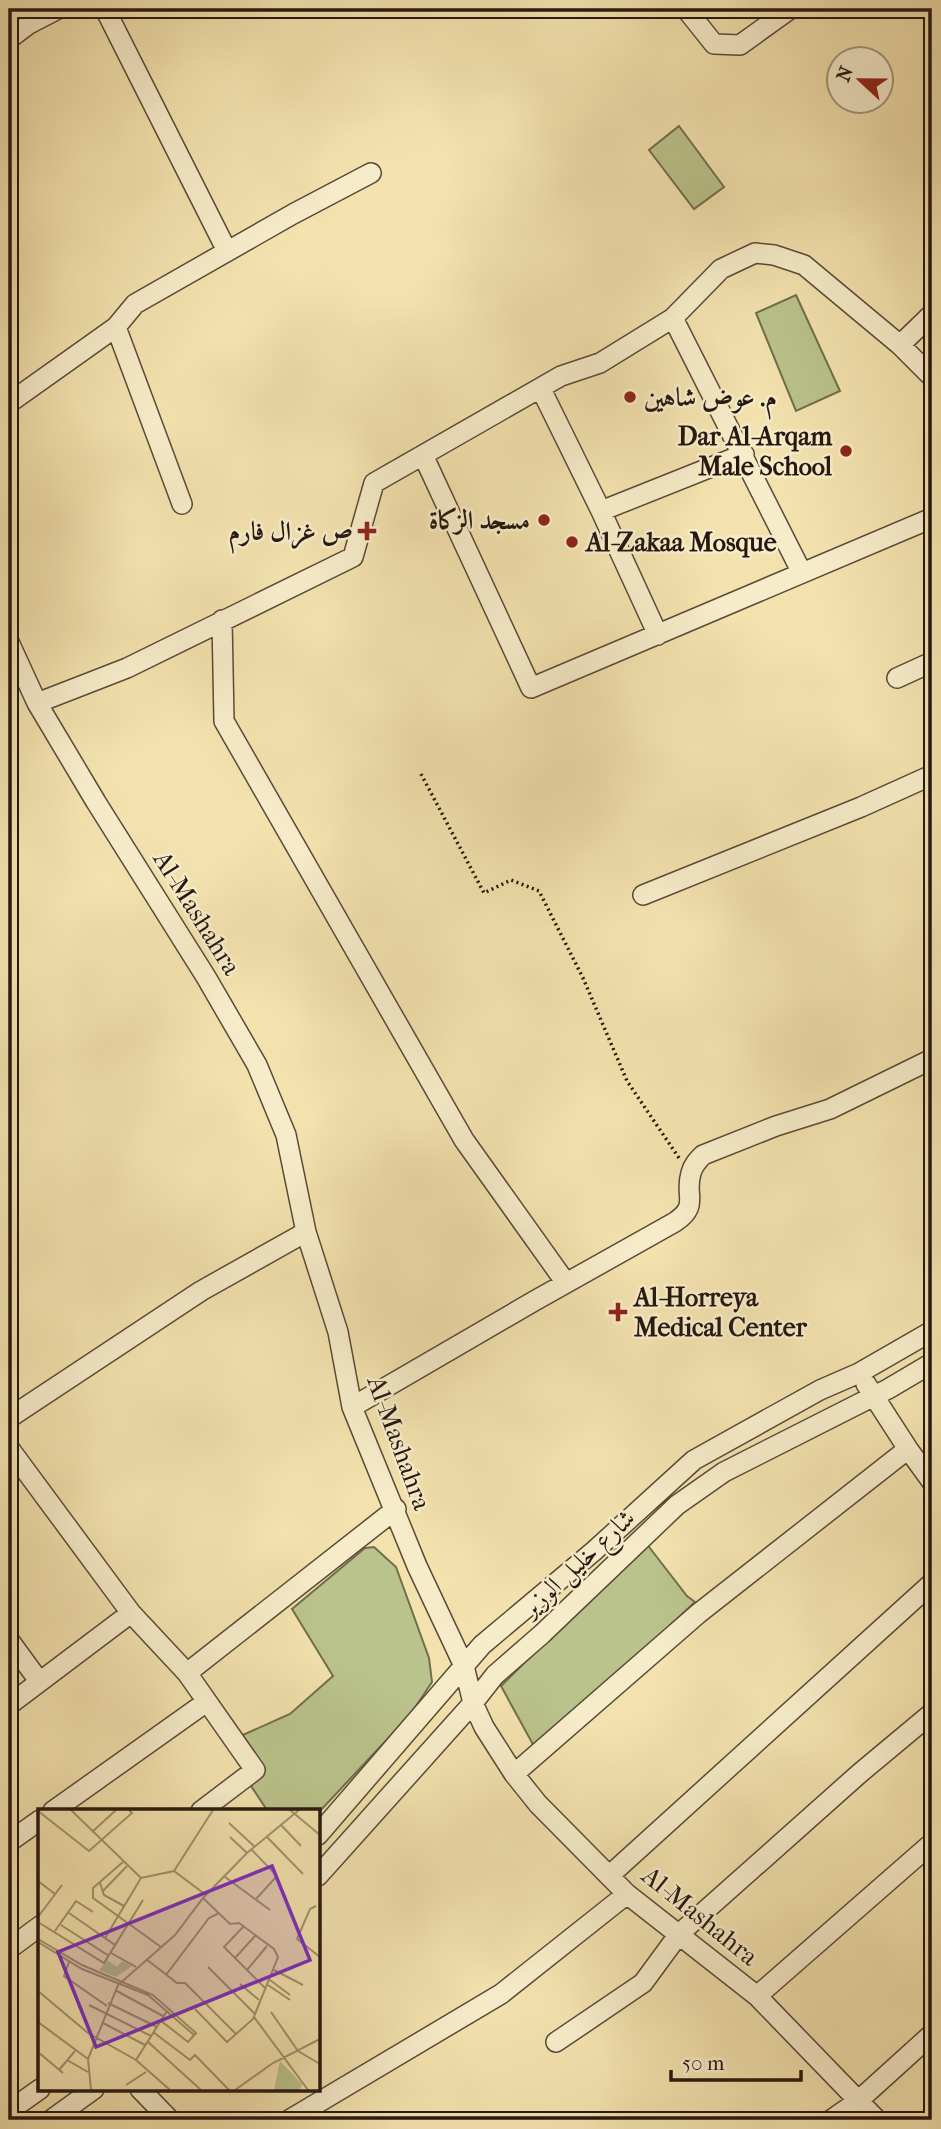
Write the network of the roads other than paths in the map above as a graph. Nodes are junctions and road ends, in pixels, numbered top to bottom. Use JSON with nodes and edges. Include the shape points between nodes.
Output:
{"nodes":[{"id":1,"x":58,"y":9,"type":"edge"},
{"id":2,"x":105,"y":9,"type":"edge"},
{"id":3,"x":686,"y":9,"type":"edge"},
{"id":4,"x":790,"y":9,"type":"edge"},
{"id":5,"x":9,"y":39,"type":"edge"},
{"id":6,"x":371,"y":173,"type":"dead end"},
{"id":7,"x":227,"y":251,"type":"junction"},
{"id":8,"x":932,"y":314,"type":"edge"},
{"id":9,"x":673,"y":318,"type":"junction"},
{"id":10,"x":116,"y":327,"type":"junction"},
{"id":11,"x":900,"y":345,"type":"junction"},
{"id":12,"x":932,"y":377,"type":"edge"},
{"id":13,"x":541,"y":389,"type":"junction"},
{"id":14,"x":9,"y":403,"type":"edge"},
{"id":15,"x":744,"y":454,"type":"junction"},
{"id":16,"x":423,"y":455,"type":"junction"},
{"id":17,"x":181,"y":504,"type":"dead end"},
{"id":18,"x":601,"y":511,"type":"junction"},
{"id":19,"x":932,"y":517,"type":"edge"},
{"id":20,"x":802,"y":573,"type":"junction"},
{"id":21,"x":222,"y":620,"type":"junction"},
{"id":22,"x":658,"y":635,"type":"junction"},
{"id":23,"x":9,"y":642,"type":"edge"},
{"id":24,"x":932,"y":662,"type":"edge"},
{"id":25,"x":13,"y":666,"type":"edge"},
{"id":26,"x":897,"y":678,"type":"dead end"},
{"id":27,"x":37,"y":703,"type":"junction"},
{"id":28,"x":932,"y":775,"type":"edge"},
{"id":29,"x":643,"y":895,"type":"dead end"},
{"id":30,"x":932,"y":1059,"type":"edge"},
{"id":31,"x":306,"y":1232,"type":"junction"},
{"id":32,"x":566,"y":1283,"type":"junction"},
{"id":33,"x":932,"y":1331,"type":"edge"},
{"id":34,"x":932,"y":1363,"type":"edge"},
{"id":35,"x":859,"y":1373,"type":"junction"},
{"id":36,"x":873,"y":1396,"type":"junction"},
{"id":37,"x":352,"y":1407,"type":"junction"},
{"id":38,"x":9,"y":1418,"type":"edge"},
{"id":39,"x":9,"y":1448,"type":"edge"},
{"id":40,"x":908,"y":1450,"type":"junction"},
{"id":41,"x":932,"y":1482,"type":"edge"},
{"id":42,"x":396,"y":1509,"type":"junction"},
{"id":43,"x":932,"y":1583,"type":"edge"},
{"id":44,"x":131,"y":1613,"type":"junction"},
{"id":45,"x":9,"y":1640,"type":"edge"},
{"id":46,"x":464,"y":1667,"type":"junction"},
{"id":47,"x":187,"y":1674,"type":"junction"},
{"id":48,"x":39,"y":1681,"type":"junction"},
{"id":49,"x":205,"y":1703,"type":"junction"},
{"id":50,"x":473,"y":1703,"type":"junction"},
{"id":51,"x":9,"y":1705,"type":"edge"},
{"id":52,"x":932,"y":1713,"type":"edge"},
{"id":53,"x":514,"y":1774,"type":"junction"},
{"id":54,"x":56,"y":1809,"type":"edge"},
{"id":55,"x":204,"y":1809,"type":"edge"},
{"id":56,"x":38,"y":1821,"type":"edge"},
{"id":57,"x":320,"y":1833,"type":"edge"},
{"id":58,"x":9,"y":1842,"type":"edge"},
{"id":59,"x":932,"y":1843,"type":"edge"},
{"id":60,"x":320,"y":1874,"type":"edge"},
{"id":61,"x":610,"y":1875,"type":"junction"},
{"id":62,"x":627,"y":1894,"type":"junction"},
{"id":63,"x":38,"y":1927,"type":"edge"},
{"id":64,"x":679,"y":1934,"type":"junction"},
{"id":65,"x":9,"y":1949,"type":"edge"},
{"id":66,"x":757,"y":1996,"type":"junction"},
{"id":67,"x":932,"y":2034,"type":"edge"},
{"id":68,"x":556,"y":2042,"type":"dead end"},
{"id":69,"x":39,"y":2090,"type":"edge"},
{"id":70,"x":93,"y":2090,"type":"edge"},
{"id":71,"x":141,"y":2090,"type":"edge"},
{"id":72,"x":858,"y":2101,"type":"junction"},
{"id":73,"x":9,"y":2111,"type":"edge"},
{"id":74,"x":51,"y":2120,"type":"edge"},
{"id":75,"x":170,"y":2120,"type":"edge"},
{"id":76,"x":289,"y":2120,"type":"edge"},
{"id":77,"x":831,"y":2120,"type":"edge"},
{"id":78,"x":877,"y":2120,"type":"edge"}],
"edges":[{"from":1,"to":5,"type":"street"},
{"from":2,"to":7,"type":"street"},
{"from":3,"to":4,"type":"street","via":[[714,44],[740,45]]},
{"from":6,"to":7,"type":"street"},
{"from":7,"to":10,"type":"street","via":[[135,304]]},
{"from":8,"to":11,"type":"street"},
{"from":9,"to":11,"type":"street","via":[[721,269],[755,253],[774,254],[804,265]]},
{"from":9,"to":13,"type":"street","via":[[600,363],[561,376]]},
{"from":9,"to":15,"type":"street"},
{"from":10,"to":14,"type":"street"},
{"from":10,"to":17,"type":"street"},
{"from":11,"to":12,"type":"street"},
{"from":13,"to":16,"type":"street"},
{"from":13,"to":18,"type":"street"},
{"from":15,"to":18,"type":"street"},
{"from":15,"to":20,"type":"street"},
{"from":16,"to":21,"type":"street","via":[[374,483],[353,557]]},
{"from":16,"to":22,"type":"street","via":[[531,688]]},
{"from":18,"to":22,"type":"street"},
{"from":19,"to":20,"type":"street"},
{"from":20,"to":22,"type":"street"},
{"from":21,"to":27,"type":"street","via":[[127,668]]},
{"from":21,"to":32,"type":"street","via":[[224,721],[464,1140]]},
{"from":23,"to":25,"type":"street","name":"Al-Mashahra"},
{"from":24,"to":26,"type":"street"},
{"from":25,"to":27,"type":"street","name":"Al-Mashahra"},
{"from":27,"to":31,"type":"street","name":"Al-Mashahra","via":[[257,1065],[286,1135]]},
{"from":28,"to":29,"type":"street"},
{"from":30,"to":32,"type":"street","via":[[830,1109],[704,1155],[690,1174],[687,1214]]},
{"from":31,"to":37,"type":"street","name":"Al-Mashahra","via":[[338,1332]]},
{"from":31,"to":38,"type":"street","via":[[201,1291]]},
{"from":32,"to":37,"type":"street"},
{"from":33,"to":35,"type":"street","name":"شارع خليل الوزير"},
{"from":34,"to":36,"type":"street","name":"شارع خليل الوزير"},
{"from":35,"to":36,"type":"street"},
{"from":35,"to":46,"type":"street","name":"شارع خليل الوزير","via":[[694,1460],[482,1645]]},
{"from":36,"to":40,"type":"street"},
{"from":36,"to":50,"type":"street","name":"شارع خليل الوزير","via":[[724,1472],[677,1505],[495,1675]]},
{"from":37,"to":42,"type":"street","name":"Al-Mashahra"},
{"from":39,"to":44,"type":"street"},
{"from":40,"to":41,"type":"street"},
{"from":40,"to":53,"type":"street","via":[[699,1613]]},
{"from":42,"to":46,"type":"street","name":"Al-Mashahra"},
{"from":42,"to":47,"type":"street"},
{"from":43,"to":61,"type":"street"},
{"from":44,"to":47,"type":"street"},
{"from":44,"to":48,"type":"street"},
{"from":45,"to":48,"type":"street"},
{"from":46,"to":50,"type":"street","name":"Al-Mashahra"},
{"from":46,"to":57,"type":"street","name":"شارع خليل الوزير"},
{"from":47,"to":49,"type":"street"},
{"from":48,"to":51,"type":"street"},
{"from":49,"to":54,"type":"street"},
{"from":49,"to":55,"type":"street","via":[[255,1770]]},
{"from":50,"to":53,"type":"street","name":"Al-Mashahra"},
{"from":50,"to":60,"type":"street","name":"شارع خليل الوزير"},
{"from":52,"to":64,"type":"street"},
{"from":53,"to":61,"type":"street","name":"Al-Mashahra"},
{"from":56,"to":58,"type":"street"},
{"from":59,"to":66,"type":"street"},
{"from":61,"to":62,"type":"street","name":"Al-Mashahra"},
{"from":62,"to":64,"type":"street","name":"Al-Mashahra"},
{"from":62,"to":76,"type":"street","via":[[501,1994]]},
{"from":63,"to":65,"type":"street"},
{"from":64,"to":66,"type":"street","name":"Al-Mashahra"},
{"from":64,"to":68,"type":"street","via":[[643,1983]]},
{"from":66,"to":72,"type":"street","name":"Al-Mashahra"},
{"from":67,"to":72,"type":"street"},
{"from":69,"to":73,"type":"street"},
{"from":70,"to":74,"type":"street"},
{"from":71,"to":75,"type":"street"},
{"from":72,"to":77,"type":"street"},
{"from":72,"to":78,"type":"street","name":"Al-Mashahra"}]}
